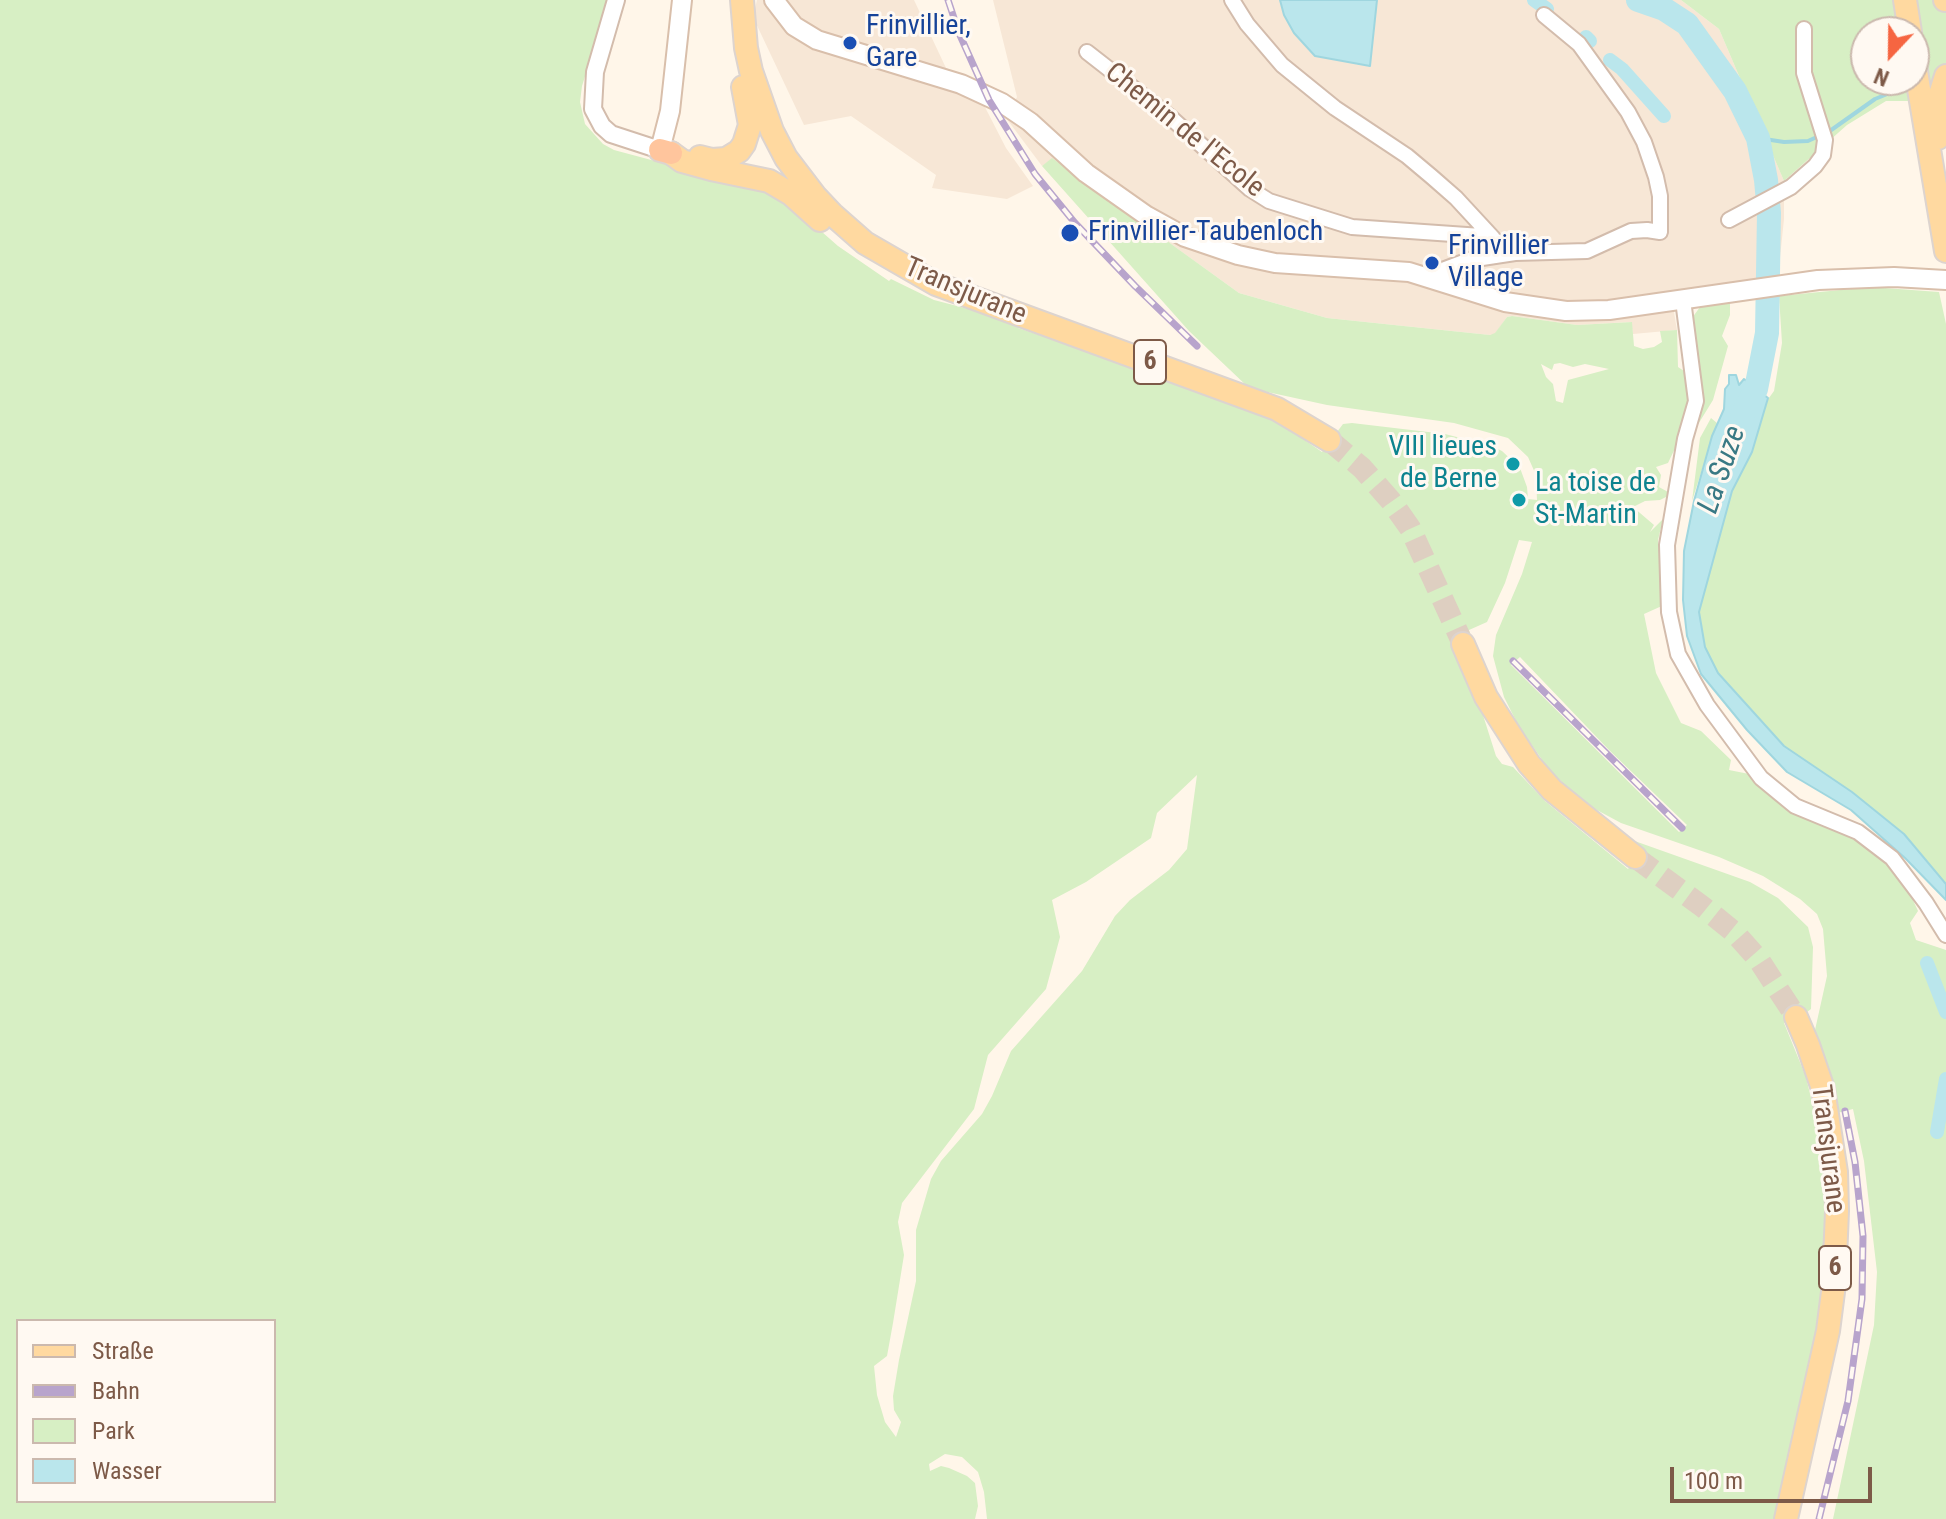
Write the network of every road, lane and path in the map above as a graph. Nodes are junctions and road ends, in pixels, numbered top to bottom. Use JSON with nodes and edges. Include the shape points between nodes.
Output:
{"nodes":[{"id":1,"x":616,"y":0,"type":"edge"},
{"id":2,"x":682,"y":0,"type":"edge"},
{"id":3,"x":742,"y":0,"type":"edge"},
{"id":4,"x":1232,"y":0,"type":"edge"},
{"id":5,"x":776,"y":5,"type":"edge"},
{"id":6,"x":1544,"y":15,"type":"dead end"},
{"id":7,"x":1804,"y":29,"type":"dead end"},
{"id":8,"x":746,"y":48,"type":"junction"},
{"id":9,"x":1087,"y":52,"type":"dead end"},
{"id":10,"x":1946,"y":76,"type":"edge"},
{"id":11,"x":1920,"y":96,"type":"edge"},
{"id":12,"x":666,"y":152,"type":"junction"},
{"id":13,"x":1940,"y":215,"type":"junction"},
{"id":14,"x":1729,"y":220,"type":"dead end"},
{"id":15,"x":1493,"y":239,"type":"junction"},
{"id":16,"x":1946,"y":251,"type":"edge"},
{"id":17,"x":1515,"y":253,"type":"junction"},
{"id":18,"x":884,"y":257,"type":"junction"},
{"id":19,"x":1435,"y":279,"type":"junction"},
{"id":20,"x":1946,"y":280,"type":"edge"},
{"id":21,"x":1689,"y":299,"type":"junction"},
{"id":22,"x":1329,"y":440,"type":"tunnel mouth"},
{"id":23,"x":1463,"y":644,"type":"tunnel mouth"},
{"id":24,"x":1635,"y":857,"type":"tunnel mouth"},
{"id":25,"x":1946,"y":935,"type":"edge"},
{"id":26,"x":1796,"y":1017,"type":"tunnel mouth"},
{"id":27,"x":1786,"y":1519,"type":"edge"}],
"edges":[{"from":1,"to":12,"type":"street","via":[[595,72],[593,109],[611,134]]},
{"from":2,"to":12,"type":"main road"},
{"from":3,"to":8,"type":"main road","name":"Transjurane","number":"6"},
{"from":4,"to":15,"type":"street","via":[[1282,65],[1432,177]]},
{"from":5,"to":19,"type":"main road","via":[[794,26],[825,43],[961,84],[1002,103],[1115,195],[1185,237],[1275,263],[1392,270]]},
{"from":6,"to":17,"type":"street","via":[[1579,44],[1628,112],[1656,177],[1660,232],[1631,231],[1587,251]]},
{"from":7,"to":14,"type":"street","via":[[1804,73],[1825,140],[1823,155],[1780,194]]},
{"from":8,"to":12,"type":"main road","via":[[740,74],[750,125],[739,151],[712,160]]},
{"from":8,"to":18,"type":"main road","name":"Transjurane","number":"6","via":[[758,98],[786,158],[832,214]]},
{"from":9,"to":15,"type":"street","name":"Chemin de l'Ecole","via":[[1269,201],[1352,227]]},
{"from":10,"to":13,"type":"main road","via":[[1937,119]]},
{"from":11,"to":13,"type":"main road"},
{"from":12,"to":18,"type":"main road","via":[[682,161],[779,186],[845,243]]},
{"from":13,"to":16,"type":"main road"},
{"from":15,"to":17,"type":"street","name":"Chemin de l'Ecole"},
{"from":17,"to":19,"type":"street","via":[[1458,263]]},
{"from":18,"to":22,"type":"main road","name":"Transjurane","number":"6","via":[[965,296],[1277,409]]},
{"from":19,"to":21,"type":"main road","via":[[1505,302],[1554,311]]},
{"from":20,"to":21,"type":"main road","via":[[1816,280]]},
{"from":21,"to":25,"type":"street","via":[[1696,401],[1667,545],[1669,612],[1678,654],[1707,705],[1761,778],[1795,806],[1858,832],[1892,858]]},
{"from":23,"to":24,"type":"main road","via":[[1486,697],[1529,764],[1552,790]]},
{"from":26,"to":27,"type":"main road","name":"Transjurane","number":"6","via":[[1823,1089],[1836,1172],[1836,1245],[1828,1331]]}]}
